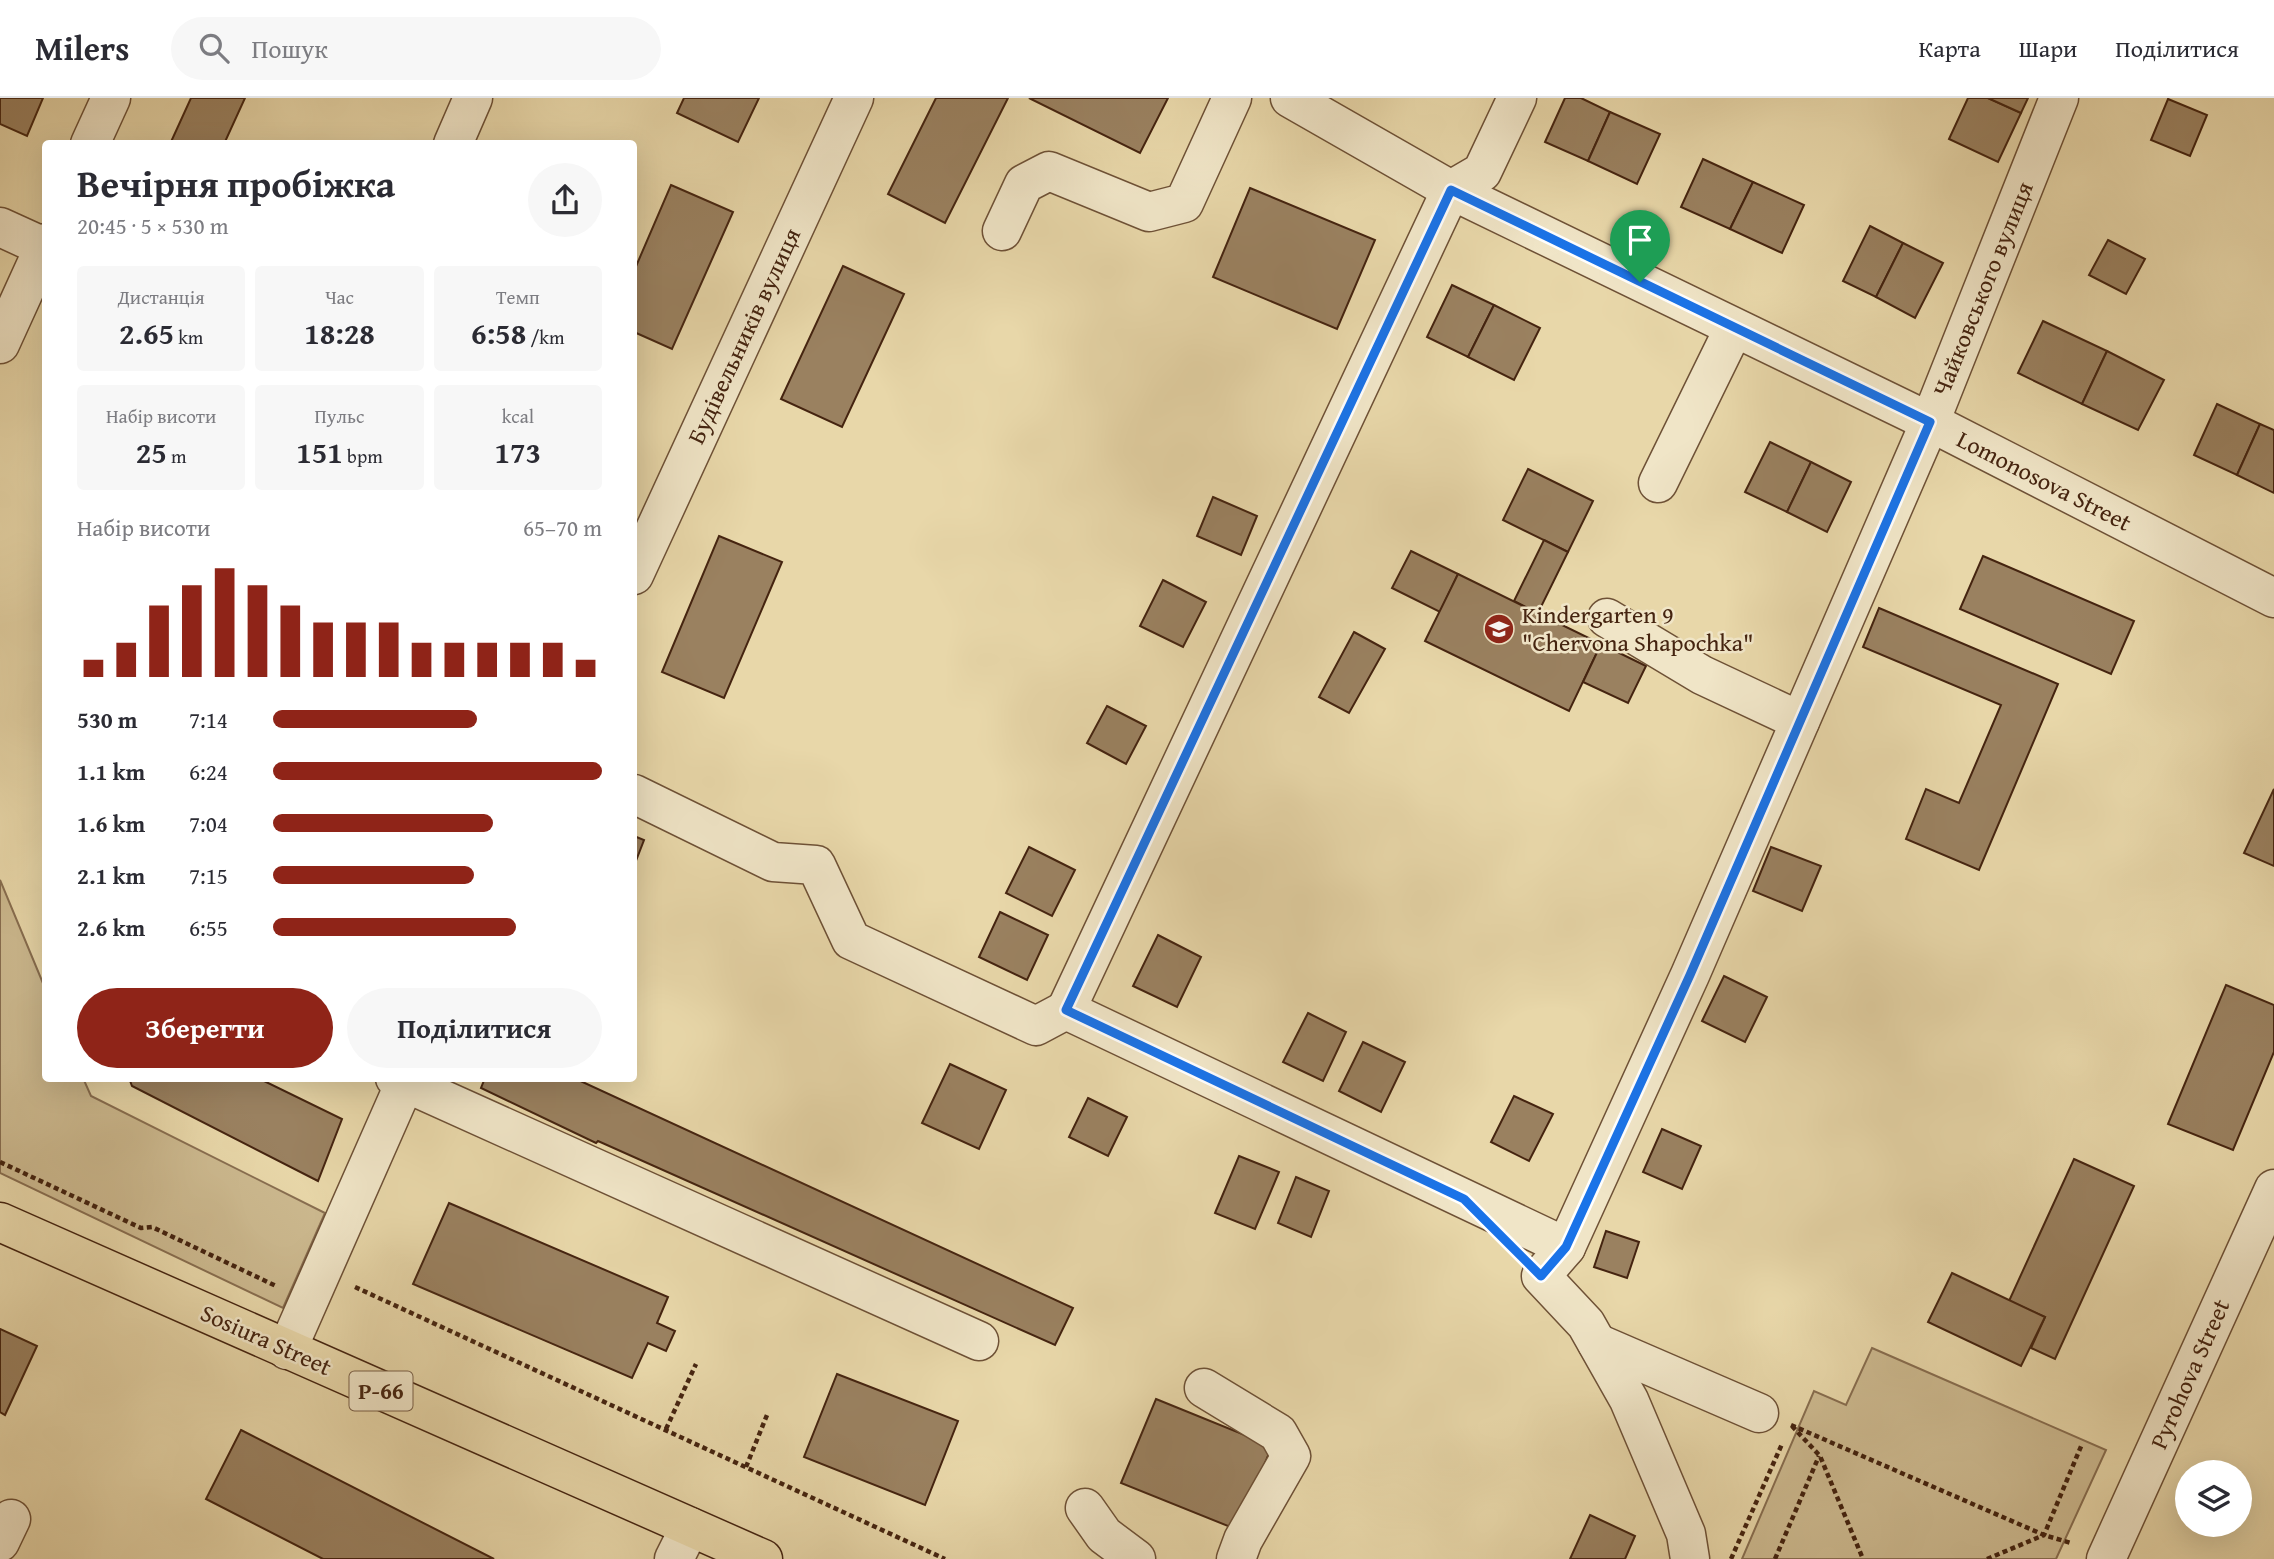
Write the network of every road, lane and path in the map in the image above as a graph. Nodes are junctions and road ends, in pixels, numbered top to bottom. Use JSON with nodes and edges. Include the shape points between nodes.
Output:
{"nodes":[{"id":1,"x":111,"y":98,"type":"edge"},
{"id":2,"x":473,"y":98,"type":"edge"},
{"id":3,"x":854,"y":98,"type":"edge"},
{"id":4,"x":1232,"y":98,"type":"edge"},
{"id":5,"x":1290,"y":98,"type":"edge"},
{"id":6,"x":1517,"y":98,"type":"edge"},
{"id":7,"x":2059,"y":98,"type":"edge"},
{"id":8,"x":92,"y":140,"type":"edge"},
{"id":9,"x":455,"y":140,"type":"edge"},
{"id":10,"x":1451,"y":190,"type":"junction"},
{"id":11,"x":0,"y":227,"type":"edge"},
{"id":12,"x":1002,"y":231,"type":"dead end"},
{"id":13,"x":42,"y":244,"type":"edge"},
{"id":14,"x":42,"y":252,"type":"edge"},
{"id":15,"x":1734,"y":328,"type":"junction"},
{"id":16,"x":0,"y":344,"type":"edge"},
{"id":17,"x":1930,"y":422,"type":"junction"},
{"id":18,"x":1658,"y":483,"type":"dead end"},
{"id":19,"x":637,"y":568,"type":"edge"},
{"id":20,"x":2274,"y":598,"type":"edge"},
{"id":21,"x":1607,"y":618,"type":"dead end"},
{"id":22,"x":1800,"y":721,"type":"junction"},
{"id":23,"x":637,"y":795,"type":"edge"},
{"id":24,"x":1066,"y":1010,"type":"junction"},
{"id":25,"x":401,"y":1082,"type":"edge"},
{"id":26,"x":406,"y":1082,"type":"edge"},
{"id":27,"x":0,"y":1162,"type":"edge"},
{"id":28,"x":2274,"y":1189,"type":"edge"},
{"id":29,"x":1464,"y":1199,"type":"junction"},
{"id":30,"x":0,"y":1222,"type":"edge"},
{"id":31,"x":1566,"y":1247,"type":"junction"},
{"id":32,"x":1541,"y":1276,"type":"junction"},
{"id":33,"x":316,"y":1287,"type":"junction"},
{"id":34,"x":979,"y":1341,"type":"dead end"},
{"id":35,"x":1597,"y":1343,"type":"junction"},
{"id":36,"x":287,"y":1350,"type":"junction"},
{"id":37,"x":696,"y":1364,"type":"dead end"},
{"id":38,"x":1204,"y":1388,"type":"dead end"},
{"id":39,"x":767,"y":1415,"type":"dead end"},
{"id":40,"x":1775,"y":1419,"type":"junction"},
{"id":41,"x":666,"y":1429,"type":"junction"},
{"id":42,"x":2082,"y":1444,"type":"dead end"},
{"id":43,"x":1820,"y":1456,"type":"junction"},
{"id":44,"x":747,"y":1467,"type":"junction"},
{"id":45,"x":1085,"y":1508,"type":"dead end"},
{"id":46,"x":2044,"y":1535,"type":"junction"},
{"id":47,"x":682,"y":1543,"type":"edge"},
{"id":48,"x":2071,"y":1543,"type":"dead end"},
{"id":49,"x":763,"y":1559,"type":"edge"},
{"id":50,"x":946,"y":1559,"type":"edge"},
{"id":51,"x":1136,"y":1559,"type":"edge"},
{"id":52,"x":1236,"y":1559,"type":"edge"},
{"id":53,"x":1690,"y":1559,"type":"edge"},
{"id":54,"x":1731,"y":1559,"type":"edge"},
{"id":55,"x":1775,"y":1559,"type":"edge"},
{"id":56,"x":1863,"y":1559,"type":"edge"},
{"id":57,"x":1987,"y":1559,"type":"edge"},
{"id":58,"x":2106,"y":1559,"type":"edge"}],
"edges":[{"from":1,"to":8,"type":"street"},
{"from":2,"to":9,"type":"street"},
{"from":3,"to":19,"type":"street","name":"Будівельників вулиця"},
{"from":4,"to":12,"type":"street","via":[[1184,203],[1149,212],[1049,171],[1024,184]]},
{"from":5,"to":10,"type":"street","name":"Lomonosova Street"},
{"from":6,"to":10,"type":"street","via":[[1482,172]]},
{"from":7,"to":17,"type":"street","name":"Чайковського вулиця"},
{"from":10,"to":15,"type":"street","name":"Lomonosova Street"},
{"from":10,"to":24,"type":"street"},
{"from":11,"to":13,"type":"street"},
{"from":14,"to":16,"type":"street"},
{"from":15,"to":17,"type":"street","name":"Lomonosova Street"},
{"from":15,"to":18,"type":"street"},
{"from":17,"to":20,"type":"street","name":"Lomonosova Street"},
{"from":17,"to":22,"type":"street","name":"Чайковського вулиця"},
{"from":21,"to":22,"type":"street","via":[[1702,675]]},
{"from":22,"to":31,"type":"street","name":"Чайковського вулиця"},
{"from":23,"to":24,"type":"street","via":[[773,862],[816,865],[851,940],[1036,1026]]},
{"from":24,"to":29,"type":"street"},
{"from":25,"to":33,"type":"street"},
{"from":26,"to":34,"type":"street"},
{"from":27,"to":33,"type":"path","via":[[141,1228],[152,1227]]},
{"from":28,"to":58,"type":"street","name":"Pyrohova Street"},
{"from":29,"to":31,"type":"street"},
{"from":29,"to":32,"type":"street"},
{"from":30,"to":36,"type":"main road","name":"Sosiura Street","number":"Р-66"},
{"from":31,"to":32,"type":"street","name":"Чайковського вулиця"},
{"from":32,"to":35,"type":"street","via":[[1586,1324]]},
{"from":33,"to":36,"type":"street"},
{"from":33,"to":41,"type":"path"},
{"from":35,"to":40,"type":"street"},
{"from":35,"to":53,"type":"street","via":[[1629,1401],[1686,1534]]},
{"from":36,"to":47,"type":"main road","name":"Sosiura Street","number":"Р-66"},
{"from":37,"to":41,"type":"path"},
{"from":38,"to":52,"type":"street","via":[[1278,1433],[1291,1456]]},
{"from":39,"to":44,"type":"path"},
{"from":40,"to":43,"type":"path"},
{"from":40,"to":46,"type":"path"},
{"from":40,"to":54,"type":"path"},
{"from":41,"to":44,"type":"path"},
{"from":42,"to":46,"type":"path"},
{"from":43,"to":55,"type":"path"},
{"from":43,"to":56,"type":"path"},
{"from":44,"to":50,"type":"path"},
{"from":45,"to":51,"type":"street","via":[[1104,1535]]},
{"from":46,"to":48,"type":"path"},
{"from":46,"to":57,"type":"path"},
{"from":47,"to":49,"type":"main road","name":"Sosiura Street","number":"Р-66"}]}
